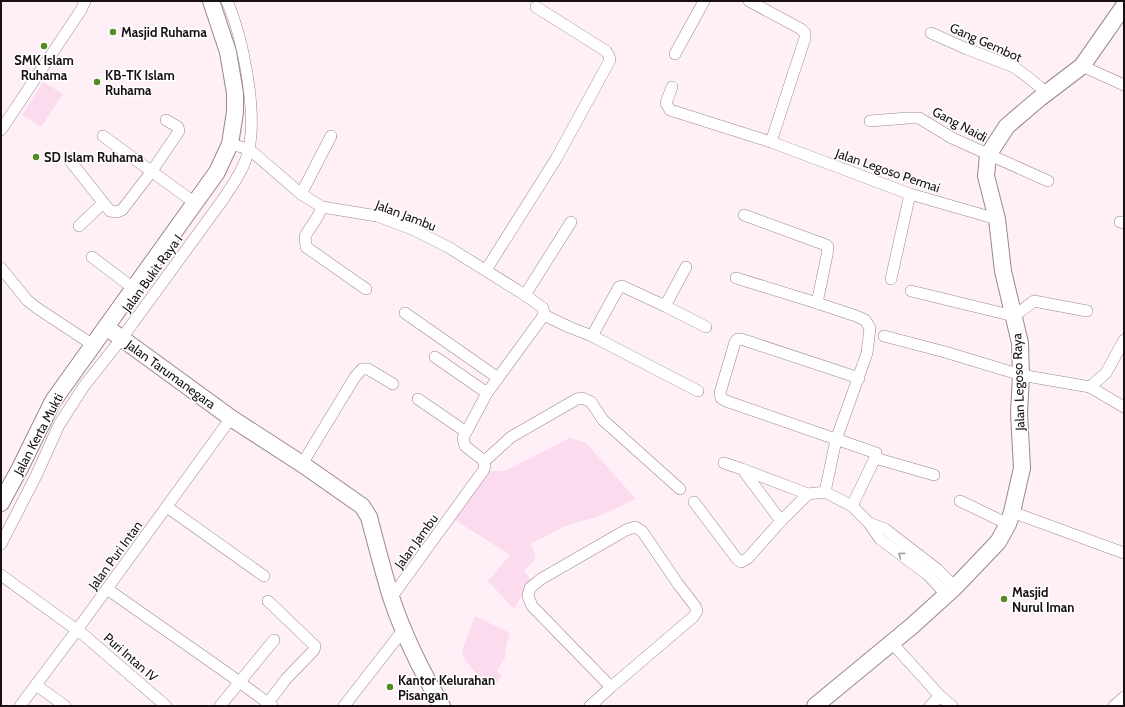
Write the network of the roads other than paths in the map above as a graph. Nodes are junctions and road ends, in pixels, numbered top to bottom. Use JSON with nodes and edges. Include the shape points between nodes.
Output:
{"nodes":[{"id":1,"x":85,"y":1,"type":"edge"},
{"id":2,"x":704,"y":1,"type":"edge"},
{"id":3,"x":749,"y":1,"type":"edge"},
{"id":4,"x":222,"y":3,"type":"edge"},
{"id":5,"x":1124,"y":6,"type":"edge"},
{"id":6,"x":536,"y":7,"type":"dead end"},
{"id":7,"x":931,"y":33,"type":"dead end"},
{"id":8,"x":675,"y":54,"type":"dead end"},
{"id":9,"x":1082,"y":66,"type":"junction"},
{"id":10,"x":1124,"y":85,"type":"edge"},
{"id":11,"x":672,"y":87,"type":"dead end"},
{"id":12,"x":1047,"y":93,"type":"junction"},
{"id":13,"x":235,"y":112,"type":"junction"},
{"id":14,"x":252,"y":114,"type":"junction"},
{"id":15,"x":166,"y":120,"type":"dead end"},
{"id":16,"x":870,"y":121,"type":"dead end"},
{"id":17,"x":1,"y":130,"type":"edge"},
{"id":18,"x":103,"y":136,"type":"dead end"},
{"id":19,"x":331,"y":136,"type":"dead end"},
{"id":20,"x":771,"y":142,"type":"junction"},
{"id":21,"x":240,"y":146,"type":"junction"},
{"id":22,"x":988,"y":155,"type":"junction"},
{"id":23,"x":71,"y":162,"type":"dead end"},
{"id":24,"x":152,"y":171,"type":"junction"},
{"id":25,"x":1048,"y":181,"type":"dead end"},
{"id":26,"x":301,"y":194,"type":"junction"},
{"id":27,"x":910,"y":194,"type":"junction"},
{"id":28,"x":195,"y":203,"type":"junction"},
{"id":29,"x":103,"y":204,"type":"junction"},
{"id":30,"x":322,"y":207,"type":"junction"},
{"id":31,"x":744,"y":215,"type":"dead end"},
{"id":32,"x":997,"y":219,"type":"junction"},
{"id":33,"x":571,"y":222,"type":"dead end"},
{"id":34,"x":79,"y":226,"type":"dead end"},
{"id":35,"x":92,"y":257,"type":"dead end"},
{"id":36,"x":686,"y":267,"type":"dead end"},
{"id":37,"x":1,"y":268,"type":"edge"},
{"id":38,"x":486,"y":270,"type":"junction"},
{"id":39,"x":736,"y":278,"type":"dead end"},
{"id":40,"x":891,"y":279,"type":"dead end"},
{"id":41,"x":133,"y":288,"type":"junction"},
{"id":42,"x":366,"y":289,"type":"dead end"},
{"id":43,"x":911,"y":291,"type":"dead end"},
{"id":44,"x":525,"y":295,"type":"junction"},
{"id":45,"x":817,"y":303,"type":"junction"},
{"id":46,"x":665,"y":306,"type":"junction"},
{"id":47,"x":1087,"y":311,"type":"dead end"},
{"id":48,"x":405,"y":313,"type":"dead end"},
{"id":49,"x":544,"y":315,"type":"junction"},
{"id":50,"x":1014,"y":316,"type":"junction"},
{"id":51,"x":706,"y":328,"type":"dead end"},
{"id":52,"x":114,"y":332,"type":"junction"},
{"id":53,"x":592,"y":336,"type":"junction"},
{"id":54,"x":884,"y":336,"type":"dead end"},
{"id":55,"x":1124,"y":340,"type":"edge"},
{"id":56,"x":93,"y":345,"type":"junction"},
{"id":57,"x":435,"y":357,"type":"dead end"},
{"id":58,"x":1021,"y":375,"type":"junction"},
{"id":59,"x":498,"y":378,"type":"junction"},
{"id":60,"x":859,"y":378,"type":"junction"},
{"id":61,"x":393,"y":384,"type":"dead end"},
{"id":62,"x":1090,"y":387,"type":"junction"},
{"id":63,"x":698,"y":391,"type":"dead end"},
{"id":64,"x":487,"y":393,"type":"junction"},
{"id":65,"x":418,"y":399,"type":"dead end"},
{"id":66,"x":1124,"y":407,"type":"edge"},
{"id":67,"x":231,"y":418,"type":"junction"},
{"id":68,"x":466,"y":432,"type":"junction"},
{"id":69,"x":836,"y":440,"type":"junction"},
{"id":70,"x":875,"y":458,"type":"junction"},
{"id":71,"x":483,"y":460,"type":"junction"},
{"id":72,"x":724,"y":463,"type":"dead end"},
{"id":73,"x":302,"y":464,"type":"junction"},
{"id":74,"x":20,"y":468,"type":"junction"},
{"id":75,"x":742,"y":469,"type":"junction"},
{"id":76,"x":934,"y":475,"type":"dead end"},
{"id":77,"x":36,"y":476,"type":"junction"},
{"id":78,"x":680,"y":489,"type":"dead end"},
{"id":79,"x":825,"y":492,"type":"junction"},
{"id":80,"x":808,"y":494,"type":"junction"},
{"id":81,"x":960,"y":501,"type":"dead end"},
{"id":82,"x":694,"y":502,"type":"dead end"},
{"id":83,"x":1,"y":503,"type":"edge"},
{"id":84,"x":852,"y":506,"type":"junction"},
{"id":85,"x":167,"y":507,"type":"junction"},
{"id":86,"x":1010,"y":518,"type":"junction"},
{"id":87,"x":781,"y":521,"type":"junction"},
{"id":88,"x":1,"y":544,"type":"edge"},
{"id":89,"x":1124,"y":553,"type":"edge"},
{"id":90,"x":1,"y":575,"type":"edge"},
{"id":91,"x":264,"y":576,"type":"dead end"},
{"id":92,"x":947,"y":587,"type":"junction"},
{"id":93,"x":108,"y":589,"type":"junction"},
{"id":94,"x":391,"y":598,"type":"junction"},
{"id":95,"x":268,"y":601,"type":"dead end"},
{"id":96,"x":404,"y":629,"type":"junction"},
{"id":97,"x":77,"y":630,"type":"junction"},
{"id":98,"x":274,"y":640,"type":"dead end"},
{"id":99,"x":892,"y":643,"type":"junction"},
{"id":100,"x":240,"y":682,"type":"junction"},
{"id":101,"x":36,"y":684,"type":"junction"},
{"id":102,"x":611,"y":687,"type":"junction"},
{"id":103,"x":940,"y":696,"type":"junction"},
{"id":104,"x":1124,"y":697,"type":"edge"},
{"id":105,"x":270,"y":705,"type":"edge"},
{"id":106,"x":20,"y":706,"type":"edge"},
{"id":107,"x":65,"y":706,"type":"edge"},
{"id":108,"x":166,"y":706,"type":"edge"},
{"id":109,"x":220,"y":706,"type":"edge"},
{"id":110,"x":344,"y":706,"type":"edge"},
{"id":111,"x":442,"y":706,"type":"edge"},
{"id":112,"x":590,"y":706,"type":"edge"},
{"id":113,"x":815,"y":706,"type":"edge"},
{"id":114,"x":930,"y":706,"type":"edge"},
{"id":115,"x":952,"y":706,"type":"edge"},
{"id":116,"x":1114,"y":706,"type":"edge"}],
"edges":[{"from":1,"to":17,"type":"street"},
{"from":2,"to":8,"type":"street"},
{"from":3,"to":20,"type":"street","via":[[805,33]]},
{"from":4,"to":13,"type":"street","via":[[235,93]]},
{"from":4,"to":14,"type":"street","name":"Jalan Bukit Raya I","via":[[233,17],[242,51]]},
{"from":5,"to":9,"type":"street","name":"Jalan Legoso Raya"},
{"from":6,"to":38,"type":"street","via":[[606,51],[610,60],[556,159]]},
{"from":7,"to":12,"type":"street","name":"Gang Gembot","via":[[1014,67]]},
{"from":9,"to":10,"type":"street"},
{"from":9,"to":12,"type":"street","name":"Jalan Legoso Raya"},
{"from":11,"to":20,"type":"street","name":"Jalan Legoso Permai","via":[[666,104],[670,110]]},
{"from":12,"to":22,"type":"street","name":"Jalan Legoso Raya","via":[[1007,126]]},
{"from":13,"to":14,"type":"street"},
{"from":13,"to":21,"type":"street"},
{"from":14,"to":21,"type":"street","name":"Jalan Bukit Raya I"},
{"from":15,"to":24,"type":"street","via":[[178,127],[179,131]]},
{"from":16,"to":22,"type":"street","name":"Gang Naidi","via":[[919,118],[952,138]]},
{"from":18,"to":24,"type":"street"},
{"from":19,"to":26,"type":"street"},
{"from":20,"to":27,"type":"street","name":"Jalan Legoso Permai"},
{"from":21,"to":26,"type":"street","name":"Jalan Jambu"},
{"from":21,"to":28,"type":"street"},
{"from":21,"to":52,"type":"street","name":"Jalan Bukit Raya I","via":[[239,175],[224,198]]},
{"from":22,"to":25,"type":"street","name":"Gang Naidi"},
{"from":22,"to":32,"type":"street","name":"Jalan Legoso Raya","via":[[986,176]]},
{"from":23,"to":29,"type":"street"},
{"from":24,"to":28,"type":"street"},
{"from":24,"to":29,"type":"street","via":[[122,210],[110,211]]},
{"from":26,"to":30,"type":"street","name":"Jalan Jambu"},
{"from":27,"to":32,"type":"street","name":"Jalan Legoso Permai"},
{"from":27,"to":40,"type":"street"},
{"from":28,"to":41,"type":"street"},
{"from":29,"to":34,"type":"street"},
{"from":30,"to":38,"type":"street","name":"Jalan Jambu","via":[[377,216],[412,229]]},
{"from":30,"to":42,"type":"street","via":[[305,236],[306,247]]},
{"from":31,"to":45,"type":"street","via":[[828,247]]},
{"from":32,"to":50,"type":"street","name":"Jalan Legoso Raya","via":[[1003,271]]},
{"from":33,"to":44,"type":"street"},
{"from":35,"to":41,"type":"street"},
{"from":36,"to":46,"type":"street"},
{"from":37,"to":56,"type":"street","via":[[27,300]]},
{"from":38,"to":44,"type":"street","name":"Jalan Jambu"},
{"from":39,"to":45,"type":"street"},
{"from":41,"to":52,"type":"street"},
{"from":43,"to":50,"type":"street"},
{"from":44,"to":49,"type":"street","name":"Jalan Jambu","via":[[543,308]]},
{"from":45,"to":60,"type":"street","via":[[865,320],[870,328],[867,353]]},
{"from":46,"to":51,"type":"street"},
{"from":46,"to":53,"type":"street","via":[[624,286],[619,287]]},
{"from":47,"to":50,"type":"street","via":[[1034,301]]},
{"from":48,"to":59,"type":"street"},
{"from":49,"to":53,"type":"street"},
{"from":49,"to":59,"type":"street"},
{"from":50,"to":58,"type":"street","name":"Jalan Legoso Raya","via":[[1020,343]]},
{"from":52,"to":56,"type":"street","name":"Jalan Kerta Mukti"},
{"from":52,"to":67,"type":"street","name":"Jalan Tarumanegara"},
{"from":52,"to":77,"type":"street","name":"Jalan Bukit Raya I","via":[[59,425]]},
{"from":53,"to":63,"type":"street"},
{"from":54,"to":58,"type":"street"},
{"from":55,"to":62,"type":"street","via":[[1106,374]]},
{"from":56,"to":74,"type":"street","name":"Jalan Kerta Mukti","via":[[53,401]]},
{"from":57,"to":64,"type":"street"},
{"from":58,"to":62,"type":"street"},
{"from":58,"to":86,"type":"street","name":"Jalan Legoso Raya","via":[[1019,413],[1022,468]]},
{"from":59,"to":64,"type":"street"},
{"from":60,"to":69,"type":"street"},
{"from":60,"to":69,"type":"street","via":[[741,339],[735,342],[720,393],[721,398],[726,402]]},
{"from":61,"to":73,"type":"street","via":[[362,369]]},
{"from":62,"to":66,"type":"street"},
{"from":64,"to":68,"type":"street"},
{"from":65,"to":68,"type":"street"},
{"from":67,"to":73,"type":"street","name":"Jalan Tarumanegara"},
{"from":67,"to":85,"type":"street","name":"Jalan Puri Intan"},
{"from":68,"to":71,"type":"street","via":[[463,438],[465,446]]},
{"from":69,"to":70,"type":"street","via":[[874,452]]},
{"from":69,"to":79,"type":"street"},
{"from":70,"to":76,"type":"street"},
{"from":70,"to":84,"type":"street"},
{"from":71,"to":78,"type":"street","via":[[511,436],[582,398],[591,402],[603,420]]},
{"from":71,"to":94,"type":"street","name":"Jalan Jambu","via":[[483,472]]},
{"from":72,"to":75,"type":"street"},
{"from":73,"to":94,"type":"street","name":"Jalan Tarumanegara","via":[[362,506],[366,512]]},
{"from":74,"to":77,"type":"street"},
{"from":74,"to":83,"type":"street","name":"Jalan Kerta Mukti"},
{"from":75,"to":80,"type":"street"},
{"from":75,"to":87,"type":"street"},
{"from":77,"to":88,"type":"street","name":"Jalan Bukit Raya I"},
{"from":79,"to":80,"type":"street"},
{"from":79,"to":84,"type":"street"},
{"from":80,"to":87,"type":"street"},
{"from":81,"to":86,"type":"street"},
{"from":82,"to":87,"type":"street","via":[[741,562],[748,558]]},
{"from":84,"to":92,"type":"street","via":[[869,523],[884,529],[937,569]]},
{"from":85,"to":91,"type":"street"},
{"from":85,"to":93,"type":"street","name":"Jalan Puri Intan"},
{"from":86,"to":89,"type":"street"},
{"from":86,"to":92,"type":"street","name":"Jalan Legoso Raya","via":[[998,542]]},
{"from":90,"to":97,"type":"street","name":"Puri Intan IV"},
{"from":92,"to":99,"type":"street","name":"Jalan Legoso Raya"},
{"from":93,"to":97,"type":"street","name":"Jalan Puri Intan"},
{"from":93,"to":100,"type":"street"},
{"from":94,"to":96,"type":"street","name":"Jalan Tarumanegara"},
{"from":95,"to":105,"type":"street","via":[[315,646],[286,679]]},
{"from":96,"to":110,"type":"street"},
{"from":96,"to":111,"type":"street","name":"Jalan Tarumanegara"},
{"from":97,"to":101,"type":"street","name":"Jalan Puri Intan"},
{"from":97,"to":108,"type":"street","name":"Puri Intan IV"},
{"from":98,"to":100,"type":"street"},
{"from":99,"to":103,"type":"street"},
{"from":99,"to":113,"type":"street","name":"Jalan Legoso Raya"},
{"from":100,"to":105,"type":"street"},
{"from":100,"to":109,"type":"street"},
{"from":101,"to":106,"type":"street","name":"Jalan Puri Intan"},
{"from":101,"to":107,"type":"street"},
{"from":102,"to":102,"type":"street","via":[[532,606],[528,596],[530,588],[541,579],[635,527],[642,531],[697,612]]},
{"from":102,"to":112,"type":"street"},
{"from":103,"to":114,"type":"street"},
{"from":103,"to":115,"type":"street"},
{"from":104,"to":116,"type":"street"}]}
